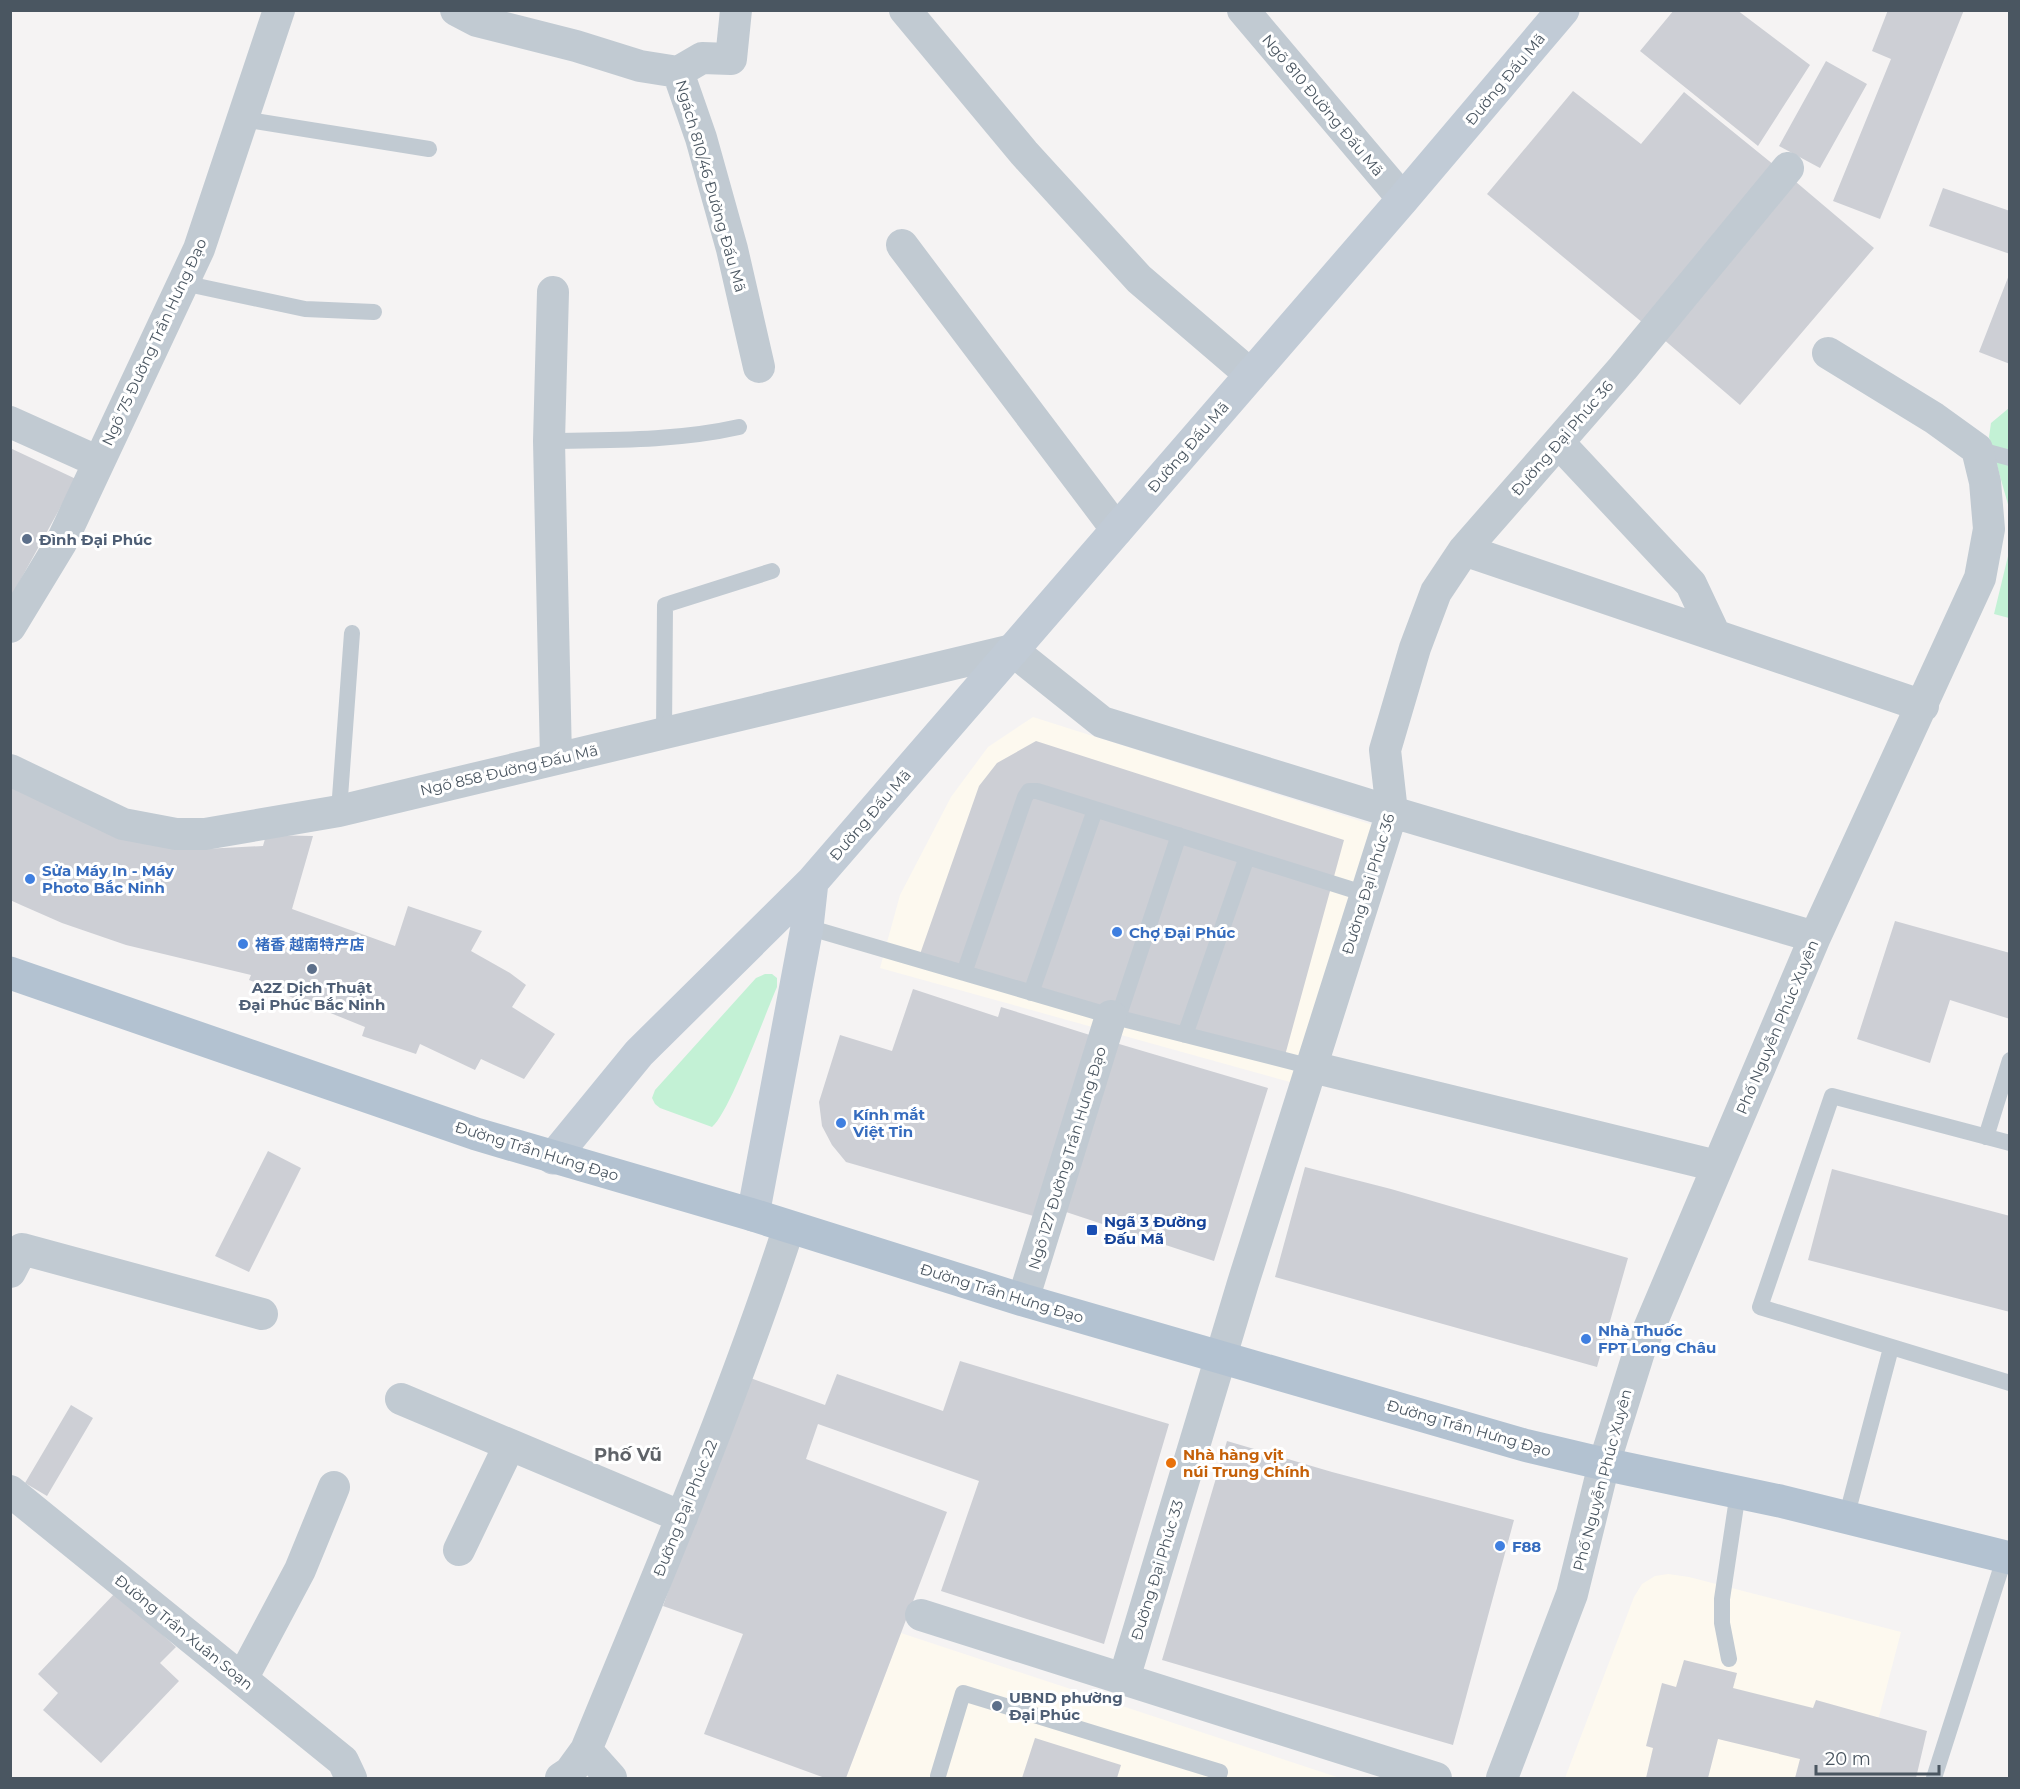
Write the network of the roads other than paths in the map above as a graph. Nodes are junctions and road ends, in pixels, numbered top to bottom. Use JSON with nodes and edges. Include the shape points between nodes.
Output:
{"nodes":[{"id":1,"x":279,"y":10,"type":"edge"},
{"id":2,"x":456,"y":10,"type":"edge"},
{"id":3,"x":736,"y":10,"type":"edge"},
{"id":4,"x":905,"y":10,"type":"edge"},
{"id":5,"x":1244,"y":10,"type":"edge"},
{"id":6,"x":1563,"y":10,"type":"edge"},
{"id":7,"x":678,"y":72,"type":"junction"},
{"id":8,"x":243,"y":118,"type":"junction"},
{"id":9,"x":429,"y":149,"type":"dead end"},
{"id":10,"x":1788,"y":168,"type":"dead end"},
{"id":11,"x":1403,"y":199,"type":"junction"},
{"id":12,"x":902,"y":245,"type":"dead end"},
{"id":13,"x":183,"y":283,"type":"junction"},
{"id":14,"x":553,"y":292,"type":"dead end"},
{"id":15,"x":374,"y":312,"type":"dead end"},
{"id":16,"x":1828,"y":353,"type":"dead end"},
{"id":17,"x":759,"y":367,"type":"dead end"},
{"id":18,"x":1251,"y":375,"type":"junction"},
{"id":19,"x":10,"y":422,"type":"edge"},
{"id":20,"x":739,"y":427,"type":"dead end"},
{"id":21,"x":549,"y":441,"type":"junction"},
{"id":22,"x":1559,"y":443,"type":"junction"},
{"id":23,"x":1977,"y":449,"type":"junction"},
{"id":24,"x":2010,"y":458,"type":"edge"},
{"id":25,"x":99,"y":462,"type":"junction"},
{"id":26,"x":1117,"y":530,"type":"junction"},
{"id":27,"x":1464,"y":549,"type":"junction"},
{"id":28,"x":772,"y":571,"type":"dead end"},
{"id":29,"x":10,"y":627,"type":"edge"},
{"id":30,"x":352,"y":633,"type":"dead end"},
{"id":31,"x":1715,"y":635,"type":"junction"},
{"id":32,"x":1012,"y":650,"type":"junction"},
{"id":33,"x":1923,"y":706,"type":"junction"},
{"id":34,"x":664,"y":733,"type":"junction"},
{"id":35,"x":556,"y":759,"type":"junction"},
{"id":36,"x":10,"y":770,"type":"edge"},
{"id":37,"x":1095,"y":810,"type":"junction"},
{"id":38,"x":339,"y":811,"type":"junction"},
{"id":39,"x":1392,"y":812,"type":"junction"},
{"id":40,"x":1179,"y":836,"type":"junction"},
{"id":41,"x":1247,"y":857,"type":"junction"},
{"id":42,"x":812,"y":882,"type":"junction"},
{"id":43,"x":1366,"y":894,"type":"junction"},
{"id":44,"x":807,"y":927,"type":"junction"},
{"id":45,"x":1815,"y":937,"type":"junction"},
{"id":46,"x":964,"y":973,"type":"junction"},
{"id":47,"x":16,"y":978,"type":"edge"},
{"id":48,"x":1032,"y":993,"type":"junction"},
{"id":49,"x":1115,"y":1017,"type":"junction"},
{"id":50,"x":1185,"y":1035,"type":"junction"},
{"id":51,"x":2010,"y":1060,"type":"edge"},
{"id":52,"x":1312,"y":1067,"type":"junction"},
{"id":53,"x":1986,"y":1137,"type":"junction"},
{"id":54,"x":2010,"y":1143,"type":"edge"},
{"id":55,"x":553,"y":1158,"type":"junction"},
{"id":56,"x":1717,"y":1166,"type":"junction"},
{"id":57,"x":753,"y":1215,"type":"junction"},
{"id":58,"x":789,"y":1227,"type":"junction"},
{"id":59,"x":10,"y":1272,"type":"edge"},
{"id":60,"x":1023,"y":1300,"type":"junction"},
{"id":61,"x":262,"y":1314,"type":"dead end"},
{"id":62,"x":1891,"y":1348,"type":"junction"},
{"id":63,"x":1221,"y":1357,"type":"junction"},
{"id":64,"x":2010,"y":1383,"type":"edge"},
{"id":65,"x":401,"y":1399,"type":"dead end"},
{"id":66,"x":509,"y":1446,"type":"junction"},
{"id":67,"x":1604,"y":1464,"type":"junction"},
{"id":68,"x":333,"y":1487,"type":"dead end"},
{"id":69,"x":10,"y":1491,"type":"edge"},
{"id":70,"x":1738,"y":1492,"type":"junction"},
{"id":71,"x":682,"y":1517,"type":"junction"},
{"id":72,"x":1846,"y":1518,"type":"junction"},
{"id":73,"x":459,"y":1550,"type":"dead end"},
{"id":74,"x":2007,"y":1557,"type":"edge"},
{"id":75,"x":921,"y":1615,"type":"dead end"},
{"id":76,"x":1729,"y":1659,"type":"dead end"},
{"id":77,"x":242,"y":1679,"type":"junction"},
{"id":78,"x":1124,"y":1679,"type":"junction"},
{"id":79,"x":586,"y":1750,"type":"junction"},
{"id":80,"x":938,"y":1776,"type":"dead end"},
{"id":81,"x":351,"y":1779,"type":"edge"},
{"id":82,"x":561,"y":1779,"type":"edge"},
{"id":83,"x":611,"y":1779,"type":"edge"},
{"id":84,"x":1218,"y":1779,"type":"edge"},
{"id":85,"x":1436,"y":1779,"type":"edge"},
{"id":86,"x":1502,"y":1779,"type":"edge"},
{"id":87,"x":1934,"y":1779,"type":"edge"}],
"edges":[{"from":1,"to":8,"type":"street","name":"Ngõ 75 Đường Trần Hưng Đạo"},
{"from":2,"to":7,"type":"street","via":[[477,21],[640,66]]},
{"from":3,"to":7,"type":"street","name":"Ngách 810/46 Đường Đấu Mã","via":[[731,59],[702,58]]},
{"from":4,"to":18,"type":"street","via":[[1024,153],[1139,279]]},
{"from":5,"to":11,"type":"street","name":"Ngõ 810 Đường Đấu Mã"},
{"from":6,"to":11,"type":"street","name":"Đường Đấu Mã"},
{"from":7,"to":17,"type":"street","name":"Ngách 810/46 Đường Đấu Mã","via":[[732,249]]},
{"from":8,"to":9,"type":"lane"},
{"from":8,"to":13,"type":"street","name":"Ngõ 75 Đường Trần Hưng Đạo","via":[[199,249]]},
{"from":10,"to":22,"type":"street","name":"Đường Đại Phúc 36"},
{"from":11,"to":18,"type":"street","name":"Đường Đấu Mã"},
{"from":12,"to":26,"type":"street"},
{"from":13,"to":15,"type":"lane","via":[[305,309]]},
{"from":13,"to":25,"type":"street","name":"Ngõ 75 Đường Trần Hưng Đạo"},
{"from":14,"to":21,"type":"street"},
{"from":16,"to":23,"type":"street"},
{"from":18,"to":26,"type":"street","name":"Đường Đấu Mã"},
{"from":19,"to":25,"type":"street"},
{"from":20,"to":21,"type":"lane","via":[[633,439]]},
{"from":21,"to":35,"type":"street"},
{"from":22,"to":27,"type":"street","name":"Đường Đại Phúc 36"},
{"from":22,"to":31,"type":"street","via":[[1691,584]]},
{"from":23,"to":24,"type":"lane"},
{"from":23,"to":33,"type":"street","name":"Phố Nguyễn Phúc Xuyên","via":[[1985,482],[1989,529],[1980,578]]},
{"from":25,"to":29,"type":"street","name":"Ngõ 75 Đường Trần Hưng Đạo","via":[[61,543]]},
{"from":26,"to":32,"type":"street","name":"Đường Đấu Mã"},
{"from":27,"to":31,"type":"street"},
{"from":27,"to":39,"type":"street","name":"Đường Đại Phúc 36","via":[[1436,592],[1385,750]]},
{"from":28,"to":34,"type":"lane","via":[[665,605]]},
{"from":30,"to":38,"type":"lane"},
{"from":31,"to":33,"type":"street"},
{"from":32,"to":34,"type":"street","name":"Ngõ 858 Đường Đấu Mã"},
{"from":32,"to":39,"type":"street","via":[[1102,722]]},
{"from":32,"to":42,"type":"street","name":"Đường Đấu Mã"},
{"from":33,"to":45,"type":"street","name":"Phố Nguyễn Phúc Xuyên"},
{"from":34,"to":35,"type":"street","name":"Ngõ 858 Đường Đấu Mã"},
{"from":35,"to":38,"type":"street","name":"Ngõ 858 Đường Đấu Mã"},
{"from":36,"to":38,"type":"street","name":"Ngõ 858 Đường Đấu Mã","via":[[123,824],[176,834],[205,834]]},
{"from":37,"to":40,"type":"lane"},
{"from":37,"to":46,"type":"lane","via":[[1029,791]]},
{"from":37,"to":48,"type":"lane"},
{"from":39,"to":43,"type":"street","name":"Đường Đại Phúc 36"},
{"from":39,"to":45,"type":"street"},
{"from":40,"to":41,"type":"lane"},
{"from":40,"to":49,"type":"lane"},
{"from":41,"to":43,"type":"lane"},
{"from":41,"to":50,"type":"lane"},
{"from":42,"to":44,"type":"street"},
{"from":42,"to":55,"type":"street","name":"Đường Đấu Mã","via":[[639,1053]]},
{"from":43,"to":52,"type":"street","name":"Đường Đại Phúc 36"},
{"from":44,"to":46,"type":"lane"},
{"from":44,"to":57,"type":"street"},
{"from":45,"to":56,"type":"street","name":"Phố Nguyễn Phúc Xuyên"},
{"from":46,"to":48,"type":"lane"},
{"from":47,"to":55,"type":"main road","name":"Đường Trần Hưng Đạo"},
{"from":48,"to":49,"type":"lane"},
{"from":49,"to":50,"type":"lane"},
{"from":49,"to":60,"type":"street","name":"Ngõ 127 Đường Trần Hưng Đạo"},
{"from":50,"to":52,"type":"lane"},
{"from":51,"to":53,"type":"lane"},
{"from":52,"to":56,"type":"street"},
{"from":52,"to":63,"type":"street","name":"Đường Đại Phúc 36"},
{"from":53,"to":54,"type":"lane"},
{"from":53,"to":62,"type":"lane","via":[[1832,1096],[1760,1307]]},
{"from":55,"to":57,"type":"main road","name":"Đường Trần Hưng Đạo"},
{"from":56,"to":67,"type":"street","name":"Phố Nguyễn Phúc Xuyên","via":[[1636,1357]]},
{"from":57,"to":58,"type":"main road","name":"Đường Trần Hưng Đạo"},
{"from":58,"to":60,"type":"main road","name":"Đường Trần Hưng Đạo"},
{"from":58,"to":71,"type":"street","name":"Đường Đại Phúc 22"},
{"from":59,"to":61,"type":"street","via":[[22,1249]]},
{"from":60,"to":63,"type":"main road","name":"Đường Trần Hưng Đạo"},
{"from":62,"to":64,"type":"lane"},
{"from":62,"to":72,"type":"lane"},
{"from":63,"to":67,"type":"main road","name":"Đường Trần Hưng Đạo","via":[[1524,1445]]},
{"from":63,"to":78,"type":"street","name":"Đường Đại Phúc 33"},
{"from":65,"to":66,"type":"street"},
{"from":66,"to":71,"type":"street"},
{"from":66,"to":73,"type":"street"},
{"from":67,"to":70,"type":"main road","name":"Đường Trần Hưng Đạo"},
{"from":67,"to":86,"type":"street","name":"Phố Nguyễn Phúc Xuyên","via":[[1572,1594]]},
{"from":68,"to":77,"type":"street","via":[[300,1570]]},
{"from":69,"to":77,"type":"street","name":"Đường Trần Xuân Soạn"},
{"from":70,"to":72,"type":"main road","name":"Đường Trần Hưng Đạo"},
{"from":70,"to":76,"type":"lane","via":[[1722,1599]]},
{"from":71,"to":79,"type":"street","name":"Đường Đại Phúc 22"},
{"from":72,"to":74,"type":"main road","name":"Đường Trần Hưng Đạo"},
{"from":74,"to":87,"type":"lane"},
{"from":75,"to":78,"type":"street"},
{"from":77,"to":81,"type":"street","name":"Đường Trần Xuân Soạn","via":[[343,1761]]},
{"from":78,"to":85,"type":"street"},
{"from":79,"to":82,"type":"street","name":"Đường Đại Phúc 22"},
{"from":79,"to":83,"type":"street"},
{"from":80,"to":84,"type":"lane","via":[[963,1693],[1220,1772]]}]}
